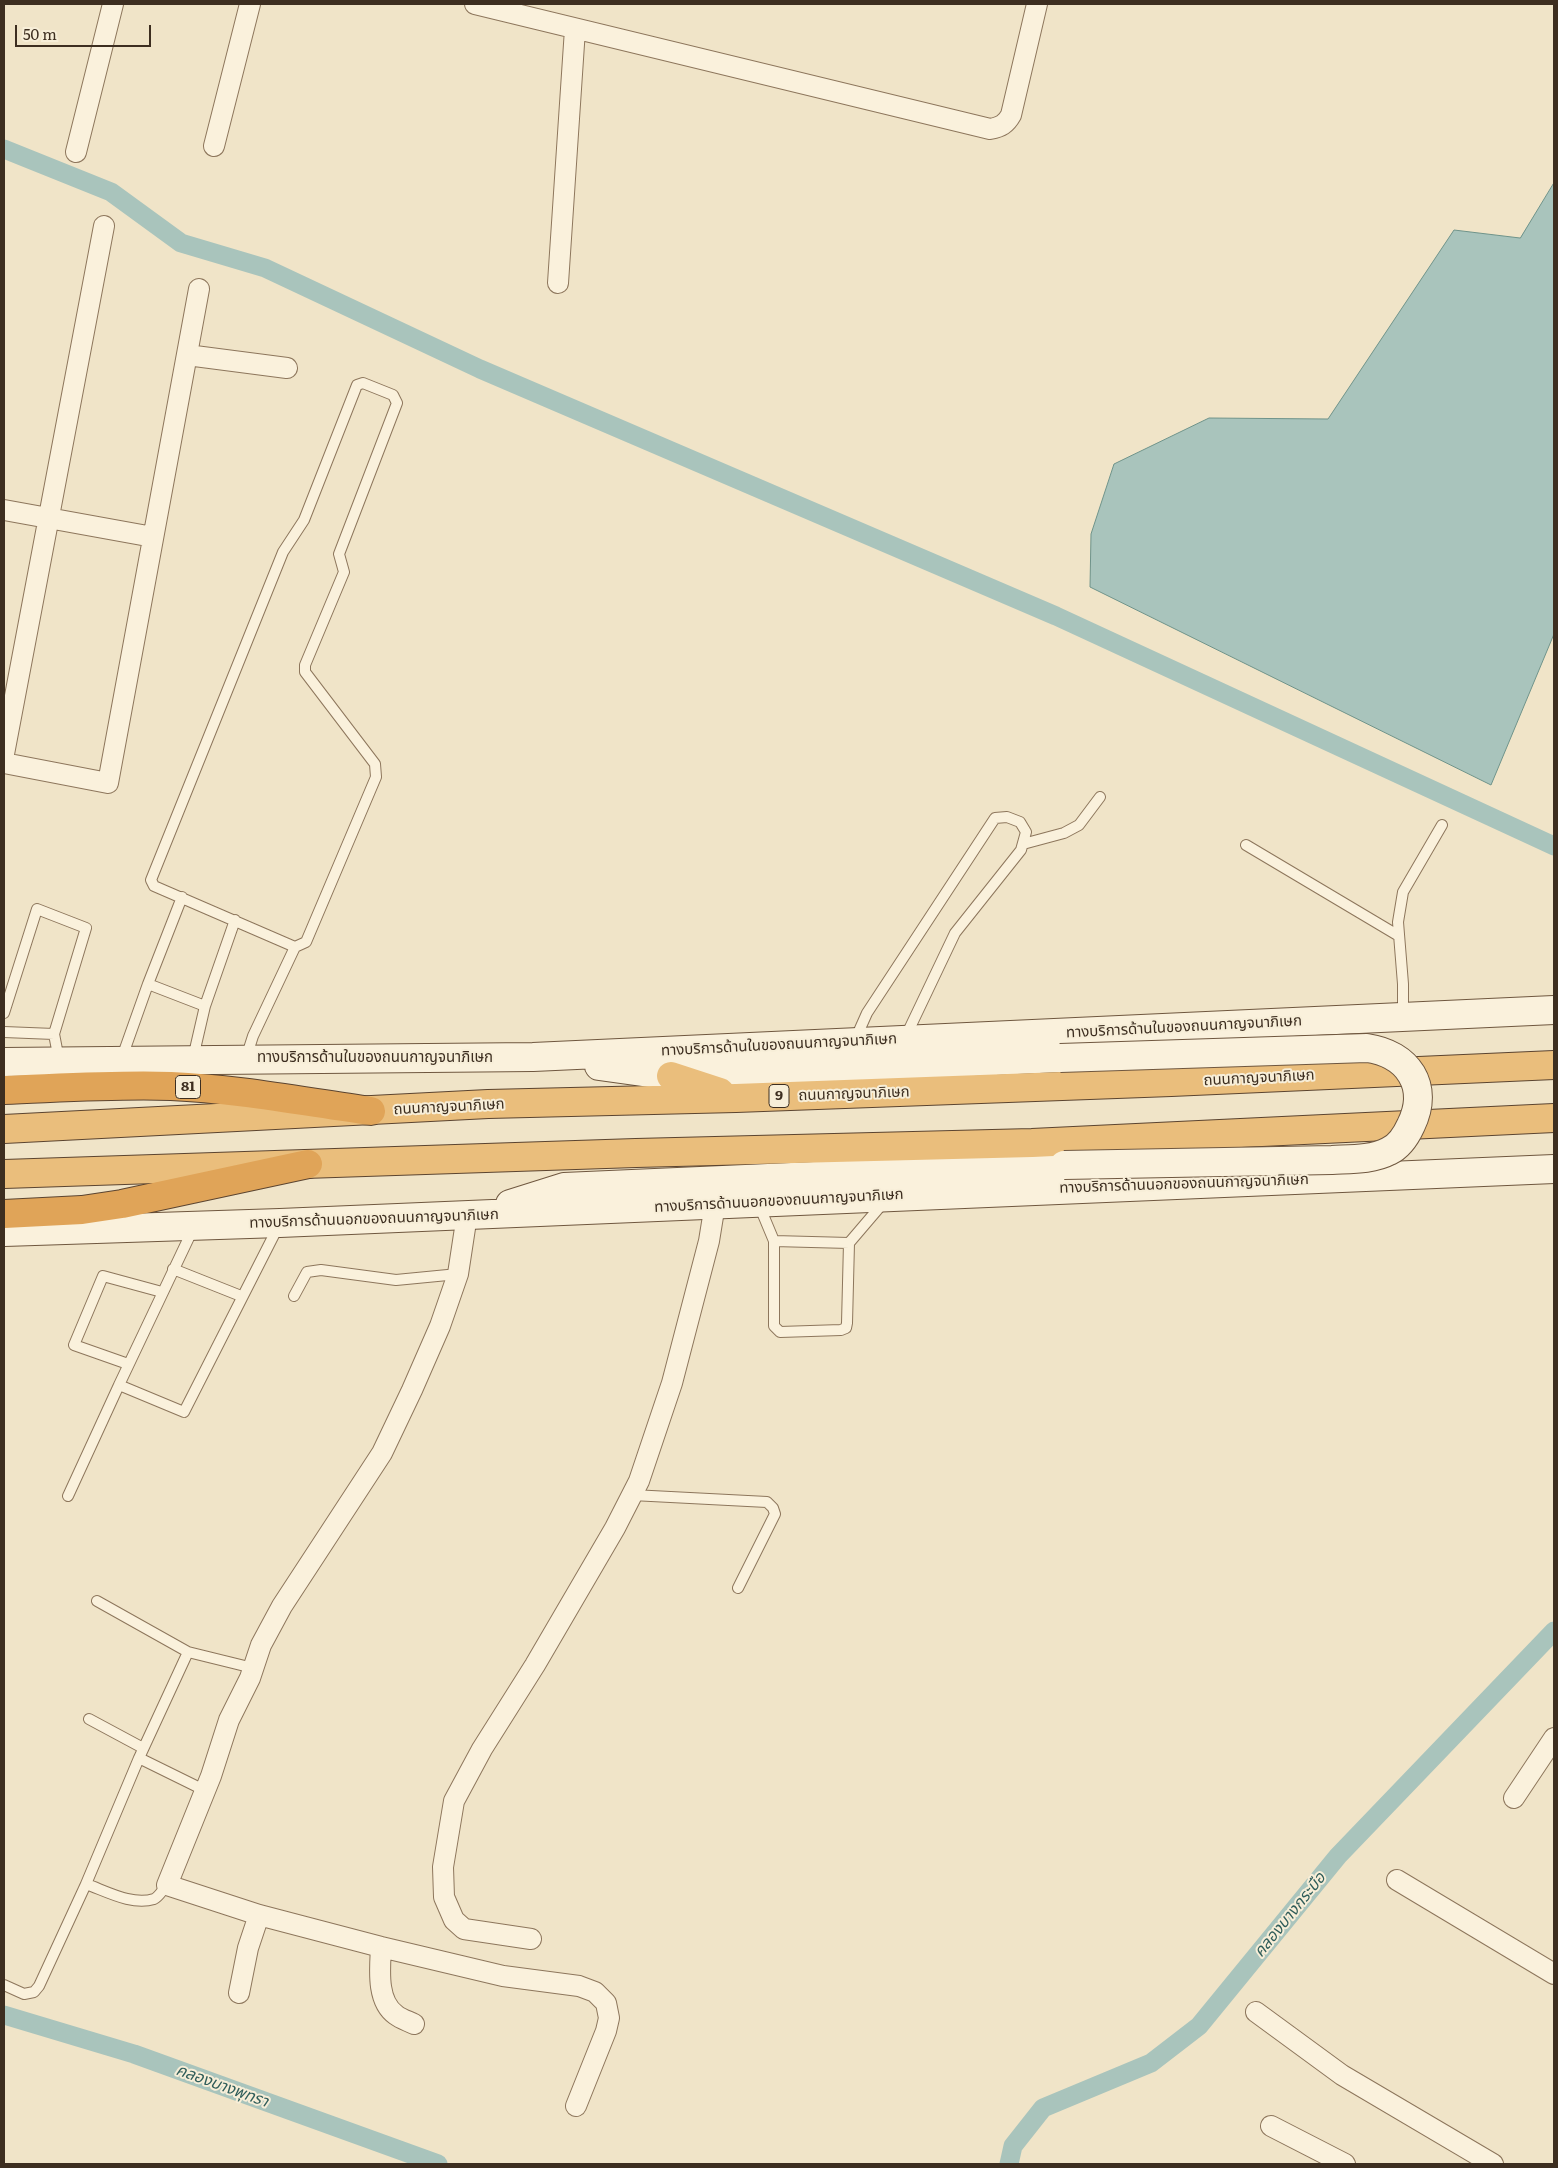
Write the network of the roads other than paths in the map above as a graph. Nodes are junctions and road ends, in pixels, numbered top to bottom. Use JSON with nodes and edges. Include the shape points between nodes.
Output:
{"nodes":[{"id":1,"x":113,"y":4,"type":"edge"},
{"id":2,"x":250,"y":4,"type":"edge"},
{"id":3,"x":476,"y":4,"type":"edge"},
{"id":4,"x":1037,"y":4,"type":"edge"},
{"id":5,"x":520,"y":9,"type":"edge"},
{"id":6,"x":575,"y":28,"type":"junction"},
{"id":7,"x":214,"y":146,"type":"dead end"},
{"id":8,"x":76,"y":152,"type":"dead end"},
{"id":9,"x":104,"y":226,"type":"dead end"},
{"id":10,"x":558,"y":283,"type":"dead end"},
{"id":11,"x":199,"y":289,"type":"dead end"},
{"id":12,"x":187,"y":355,"type":"junction"},
{"id":13,"x":287,"y":368,"type":"dead end"},
{"id":14,"x":4,"y":510,"type":"edge"},
{"id":15,"x":47,"y":518,"type":"junction"},
{"id":16,"x":153,"y":537,"type":"junction"},
{"id":17,"x":4,"y":754,"type":"edge"},
{"id":18,"x":4,"y":763,"type":"edge"},
{"id":19,"x":1100,"y":796,"type":"dead end"},
{"id":20,"x":1442,"y":825,"type":"dead end"},
{"id":21,"x":1023,"y":844,"type":"junction"},
{"id":22,"x":1246,"y":845,"type":"dead end"},
{"id":23,"x":182,"y":897,"type":"junction"},
{"id":24,"x":235,"y":920,"type":"junction"},
{"id":25,"x":1399,"y":936,"type":"junction"},
{"id":26,"x":294,"y":947,"type":"junction"},
{"id":27,"x":148,"y":984,"type":"junction"},
{"id":28,"x":204,"y":1006,"type":"junction"},
{"id":29,"x":1554,"y":1010,"type":"edge"},
{"id":30,"x":4,"y":1013,"type":"edge"},
{"id":31,"x":1403,"y":1017,"type":"junction"},
{"id":32,"x":4,"y":1032,"type":"edge"},
{"id":33,"x":54,"y":1034,"type":"junction"},
{"id":34,"x":904,"y":1039,"type":"junction"},
{"id":35,"x":855,"y":1041,"type":"junction"},
{"id":36,"x":533,"y":1057,"type":"junction"},
{"id":37,"x":193,"y":1059,"type":"junction"},
{"id":38,"x":246,"y":1059,"type":"junction"},
{"id":39,"x":121,"y":1060,"type":"junction"},
{"id":40,"x":4,"y":1062,"type":"edge"},
{"id":41,"x":59,"y":1062,"type":"junction"},
{"id":42,"x":1554,"y":1065,"type":"edge"},
{"id":43,"x":671,"y":1076,"type":"junction"},
{"id":44,"x":4,"y":1090,"type":"edge"},
{"id":45,"x":736,"y":1098,"type":"junction"},
{"id":46,"x":371,"y":1111,"type":"junction"},
{"id":47,"x":1554,"y":1118,"type":"edge"},
{"id":48,"x":4,"y":1129,"type":"edge"},
{"id":49,"x":308,"y":1164,"type":"junction"},
{"id":50,"x":1554,"y":1170,"type":"edge"},
{"id":51,"x":4,"y":1174,"type":"edge"},
{"id":52,"x":888,"y":1196,"type":"junction"},
{"id":53,"x":757,"y":1202,"type":"junction"},
{"id":54,"x":715,"y":1204,"type":"junction"},
{"id":55,"x":4,"y":1214,"type":"edge"},
{"id":56,"x":471,"y":1215,"type":"junction"},
{"id":57,"x":280,"y":1223,"type":"junction"},
{"id":58,"x":194,"y":1226,"type":"junction"},
{"id":59,"x":4,"y":1232,"type":"edge"},
{"id":60,"x":774,"y":1241,"type":"junction"},
{"id":61,"x":849,"y":1243,"type":"junction"},
{"id":62,"x":173,"y":1269,"type":"junction"},
{"id":63,"x":458,"y":1274,"type":"junction"},
{"id":64,"x":162,"y":1292,"type":"junction"},
{"id":65,"x":241,"y":1296,"type":"junction"},
{"id":66,"x":294,"y":1296,"type":"dead end"},
{"id":67,"x":128,"y":1364,"type":"junction"},
{"id":68,"x":118,"y":1385,"type":"junction"},
{"id":69,"x":632,"y":1495,"type":"junction"},
{"id":70,"x":68,"y":1496,"type":"dead end"},
{"id":71,"x":738,"y":1588,"type":"dead end"},
{"id":72,"x":97,"y":1601,"type":"dead end"},
{"id":73,"x":188,"y":1652,"type":"junction"},
{"id":74,"x":253,"y":1668,"type":"junction"},
{"id":75,"x":89,"y":1719,"type":"dead end"},
{"id":76,"x":1554,"y":1738,"type":"edge"},
{"id":77,"x":141,"y":1753,"type":"junction"},
{"id":78,"x":204,"y":1790,"type":"junction"},
{"id":79,"x":1514,"y":1798,"type":"dead end"},
{"id":80,"x":1397,"y":1880,"type":"dead end"},
{"id":81,"x":86,"y":1884,"type":"junction"},
{"id":82,"x":167,"y":1885,"type":"junction"},
{"id":83,"x":259,"y":1916,"type":"junction"},
{"id":84,"x":531,"y":1940,"type":"dead end"},
{"id":85,"x":381,"y":1947,"type":"junction"},
{"id":86,"x":1554,"y":1974,"type":"edge"},
{"id":87,"x":4,"y":1985,"type":"edge"},
{"id":88,"x":239,"y":1994,"type":"dead end"},
{"id":89,"x":1256,"y":2012,"type":"dead end"},
{"id":90,"x":414,"y":2024,"type":"dead end"},
{"id":91,"x":576,"y":2106,"type":"dead end"},
{"id":92,"x":1271,"y":2126,"type":"dead end"},
{"id":93,"x":1345,"y":2164,"type":"edge"},
{"id":94,"x":1493,"y":2164,"type":"edge"}],
"edges":[{"from":1,"to":8,"type":"street"},
{"from":2,"to":7,"type":"street"},
{"from":3,"to":5,"type":"street"},
{"from":4,"to":6,"type":"street","via":[[1011,115],[999,128],[990,129]]},
{"from":5,"to":6,"type":"street"},
{"from":6,"to":10,"type":"street"},
{"from":9,"to":15,"type":"street"},
{"from":11,"to":12,"type":"street"},
{"from":12,"to":13,"type":"street"},
{"from":12,"to":16,"type":"street"},
{"from":14,"to":15,"type":"street"},
{"from":15,"to":16,"type":"street"},
{"from":15,"to":17,"type":"street"},
{"from":16,"to":18,"type":"street","via":[[108,783]]},
{"from":19,"to":21,"type":"lane","via":[[1079,825],[1064,833]]},
{"from":20,"to":25,"type":"lane","via":[[1403,892]]},
{"from":21,"to":34,"type":"lane","via":[[955,933]]},
{"from":21,"to":35,"type":"lane","via":[[1026,832],[1020,822],[1007,817],[995,818],[867,1013]]},
{"from":22,"to":25,"type":"lane"},
{"from":23,"to":24,"type":"lane"},
{"from":23,"to":26,"type":"lane","via":[[154,886],[151,880],[283,552],[304,520],[357,385],[363,383],[394,395],[397,403],[339,554],[344,572],[305,665],[305,672],[375,764],[376,778],[306,942]]},
{"from":23,"to":27,"type":"lane"},
{"from":24,"to":26,"type":"lane"},
{"from":24,"to":28,"type":"lane"},
{"from":25,"to":31,"type":"lane"},
{"from":26,"to":38,"type":"lane","via":[[253,1036]]},
{"from":27,"to":28,"type":"lane"},
{"from":27,"to":39,"type":"lane"},
{"from":28,"to":37,"type":"lane"},
{"from":29,"to":31,"type":"main road","name":"ทางบริการด้านในของถนนกาญจนาภิเษก"},
{"from":30,"to":33,"type":"lane","via":[[37,909],[86,928]]},
{"from":31,"to":34,"type":"main road","name":"ทางบริการด้านในของถนนกาญจนาภิเษก"},
{"from":32,"to":33,"type":"lane"},
{"from":33,"to":41,"type":"lane"},
{"from":34,"to":35,"type":"main road","name":"ทางบริการด้านในของถนนกาญจนาภิเษก"},
{"from":35,"to":36,"type":"main road","name":"ทางบริการด้านในของถนนกาญจนาภิเษก"},
{"from":36,"to":38,"type":"main road","name":"ทางบริการด้านในของถนนกาญจนาภิเษก"},
{"from":36,"to":43,"type":"main road"},
{"from":37,"to":38,"type":"main road","name":"ทางบริการด้านในของถนนกาญจนาภิเษก"},
{"from":37,"to":39,"type":"main road","name":"ทางบริการด้านในของถนนกาญจนาภิเษก"},
{"from":39,"to":41,"type":"main road","name":"ทางบริการด้านในของถนนกาญจนาภิเษก"},
{"from":40,"to":41,"type":"main road","name":"ทางบริการด้านในของถนนกาญจนาภิเษก"},
{"from":42,"to":45,"type":"highway","name":"ถนนกาญจนาภิเษก","number":"9"},
{"from":43,"to":45,"type":"highway"},
{"from":43,"to":56,"type":"main road","bridge":true,"via":[[1367,1048],[1381,1050],[1406,1064],[1414,1077],[1418,1102],[1415,1116],[1400,1143],[1372,1157],[1064,1165],[564,1187]]},
{"from":44,"to":46,"type":"highway","number":"81","via":[[172,1086]]},
{"from":45,"to":46,"type":"highway","name":"ถนนกาญจนาภิเษก","number":"9","via":[[488,1104]]},
{"from":46,"to":48,"type":"highway","name":"ถนนกาญจนาภิเษก","number":"9"},
{"from":47,"to":49,"type":"highway","via":[[1032,1143]]},
{"from":49,"to":51,"type":"highway"},
{"from":49,"to":55,"type":"highway","via":[[122,1204],[82,1210]]},
{"from":50,"to":52,"type":"main road","name":"ทางบริการด้านนอกของถนนกาญจนาภิเษก"},
{"from":52,"to":53,"type":"main road","name":"ทางบริการด้านนอกของถนนกาญจนาภิเษก"},
{"from":52,"to":61,"type":"lane"},
{"from":53,"to":54,"type":"main road","name":"ทางบริการด้านนอกของถนนกาญจนาภิเษก"},
{"from":53,"to":60,"type":"lane"},
{"from":54,"to":56,"type":"main road","name":"ทางบริการด้านนอกของถนนกาญจนาภิเษก"},
{"from":54,"to":69,"type":"street","via":[[710,1241],[672,1383]]},
{"from":56,"to":57,"type":"main road","name":"ทางบริการด้านนอกของถนนกาญจนาภิเษก"},
{"from":56,"to":63,"type":"street"},
{"from":57,"to":58,"type":"main road","name":"ทางบริการด้านนอกของถนนกาญจนาภิเษก"},
{"from":57,"to":65,"type":"lane"},
{"from":58,"to":59,"type":"main road","name":"ทางบริการด้านนอกของถนนกาญจนาภิเษก"},
{"from":58,"to":62,"type":"lane"},
{"from":60,"to":61,"type":"lane"},
{"from":60,"to":61,"type":"lane","via":[[774,1326],[780,1332],[846,1328]]},
{"from":62,"to":64,"type":"lane"},
{"from":62,"to":65,"type":"lane"},
{"from":63,"to":66,"type":"lane","via":[[396,1280],[321,1270],[307,1272]]},
{"from":63,"to":74,"type":"street","via":[[440,1326],[382,1453],[282,1606]]},
{"from":64,"to":67,"type":"lane"},
{"from":64,"to":67,"type":"lane","via":[[104,1276],[74,1345]]},
{"from":65,"to":68,"type":"lane","via":[[184,1412]]},
{"from":67,"to":68,"type":"lane"},
{"from":68,"to":70,"type":"lane"},
{"from":69,"to":71,"type":"lane","via":[[767,1502],[775,1514]]},
{"from":69,"to":84,"type":"street","via":[[454,1801],[443,1867],[444,1900],[451,1916],[464,1929]]},
{"from":72,"to":73,"type":"lane"},
{"from":73,"to":74,"type":"lane"},
{"from":73,"to":77,"type":"lane"},
{"from":74,"to":78,"type":"street","via":[[229,1720]]},
{"from":75,"to":77,"type":"lane"},
{"from":76,"to":79,"type":"street"},
{"from":77,"to":78,"type":"lane"},
{"from":77,"to":81,"type":"lane"},
{"from":78,"to":82,"type":"street"},
{"from":80,"to":86,"type":"street"},
{"from":81,"to":82,"type":"lane","via":[[140,1901],[156,1898]]},
{"from":81,"to":87,"type":"lane","via":[[39,1986],[34,1992],[24,1994]]},
{"from":82,"to":83,"type":"street"},
{"from":83,"to":85,"type":"street"},
{"from":83,"to":88,"type":"street","via":[[248,1948]]},
{"from":85,"to":90,"type":"street","via":[[382,1996],[394,2015]]},
{"from":85,"to":91,"type":"street","via":[[504,1976],[579,1986],[595,1992],[606,2003],[609,2018]]},
{"from":89,"to":94,"type":"street","via":[[1342,2074]]},
{"from":92,"to":93,"type":"street"}]}
